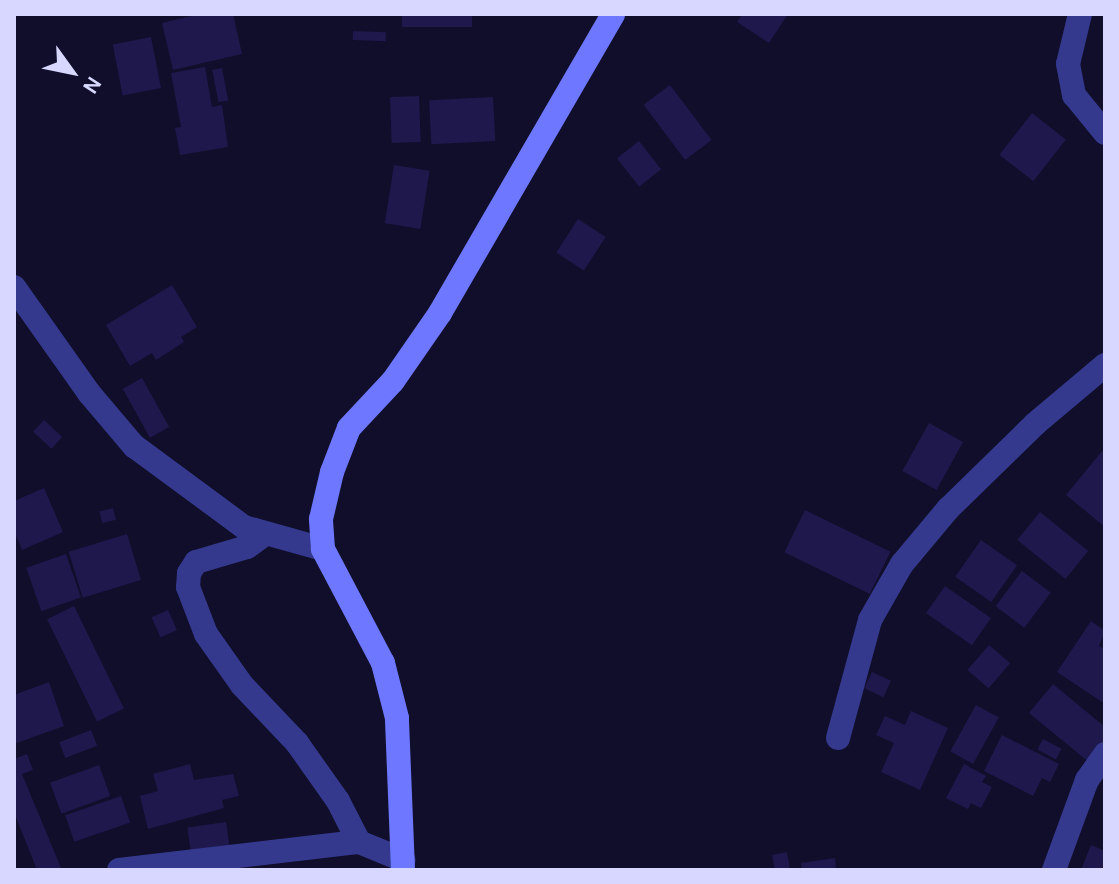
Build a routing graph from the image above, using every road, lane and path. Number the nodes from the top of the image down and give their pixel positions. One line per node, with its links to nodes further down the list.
1 (613, 14): 7 (street)
2 (1080, 14): 3 (street)
3 (1105, 133)
4 (14, 287): 6 (street)
5 (1105, 365): 8 (street)
6 (265, 534): 7 (street); 10 (street)
7 (323, 549): 11 (street)
8 (838, 738)
9 (1105, 754): 13 (street)
10 (359, 842): 11 (street); 12 (street)
11 (403, 865)
12 (119, 870)
13 (1054, 870)

